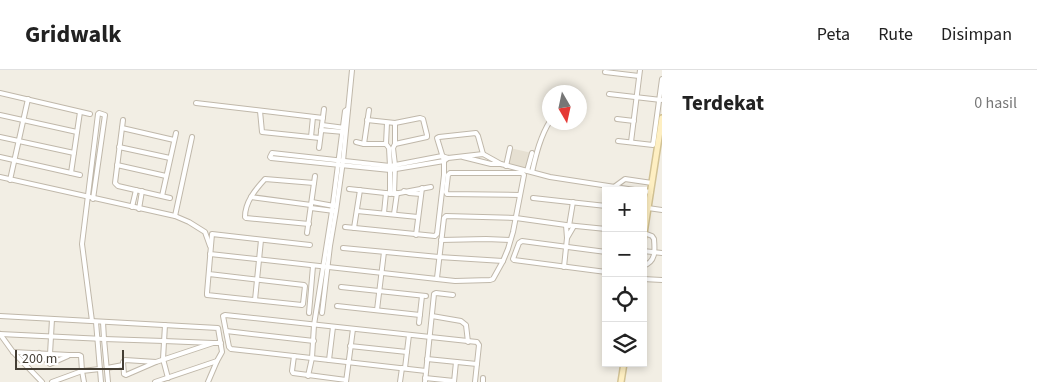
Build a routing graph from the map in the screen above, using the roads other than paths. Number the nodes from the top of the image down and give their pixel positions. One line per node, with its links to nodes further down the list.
1 (352, 70): 31 (street)
2 (640, 70): 4 (street)
3 (605, 72): 4 (street)
4 (639, 76): 8 (street)
5 (662, 79): 10 (street)
6 (0, 93): 9 (street)
7 (609, 94): 8 (street)
8 (636, 97): 10 (street); 25 (street)
9 (28, 99): 15 (street); 22 (street)
10 (661, 100): 46 (street)
11 (196, 104): 14 (street)
12 (324, 109): 19 (street)
13 (369, 110): 24 (street)
14 (260, 111): 18 (street); 37 (street)
15 (80, 112): 16 (street); 33 (street)
16 (90, 114)
17 (0, 115): 22 (street)
18 (313, 117): 19 (street); 37 (street)
19 (323, 118): 28 (street)
20 (662, 118): 46 (street)
21 (617, 119): 25 (street)
22 (23, 120): 33 (street); 40 (street)
23 (123, 120): 29 (street)
24 (368, 120): 26 (street); 44 (street)
25 (634, 121): 43 (street)
26 (387, 123): 27 (street); 45 (street)
27 (395, 123): 48 (street); 48 (street)
28 (322, 125): 30 (street); 31 (street)
29 (122, 128): 39 (street); 47 (street)
30 (322, 130): 31 (street); 38 (street)
31 (344, 130): 63 (street)
32 (545, 130): 69 (street)
33 (77, 132): 51 (street)
34 (176, 133): 39 (street)
35 (0, 136): 40 (street)
36 (192, 137): 110 (street)
37 (311, 137): 38 (street)
38 (320, 138): 49 (street)
39 (174, 140): 59 (street)
40 (18, 141): 51 (street); 61 (street)
41 (618, 141): 43 (street)
42 (356, 142): 44 (street)
43 (631, 142): 46 (street)
44 (364, 144): 45 (street)
45 (386, 144): 48 (street)
46 (655, 145): 77 (street)
47 (119, 147): 59 (street); 65 (street)
48 (392, 147): 67 (street)
49 (320, 148)
50 (510, 148): 66 (street)
51 (74, 153): 70 (street)
52 (532, 153): 68 (street)
53 (483, 154): 55 (street); 58 (street); 64 (street)
54 (93, 156): 57 (street); 57 (street); 92 (street)
55 (442, 156): 60 (street); 62 (street); 67 (street)
56 (0, 157): 61 (street)
57 (98, 157): 96 (street)
58 (461, 157): 60 (street); 64 (street)
59 (170, 158): 72 (street)
60 (448, 158): 62 (street)
61 (14, 160): 70 (street); 75 (street)
62 (444, 161): 67 (street); 120 (street)
63 (341, 163): 63 (street); 67 (street); 99 (street)
64 (501, 164): 66 (street)
65 (117, 165): 72 (street); 82 (street)
66 (506, 166): 68 (street)
67 (393, 168): 88 (street)
68 (527, 171): 69 (street)
69 (532, 172): 79 (street)
70 (71, 173): 71 (street)
71 (80, 175)
72 (166, 176): 91 (street)
73 (315, 176): 76 (street)
74 (0, 177): 75 (street)
75 (10, 180): 92 (street)
76 (314, 183): 93 (street); 98 (street)
77 (652, 183): 79 (street); 87 (street)
78 (432, 187): 80 (street)
79 (614, 187)
80 (422, 188): 85 (street); 89 (street)
81 (349, 189): 83 (street)
82 (136, 190): 84 (street); 101 (street)
83 (360, 190): 88 (street); 106 (street)
84 (142, 191): 91 (street); 102 (street)
85 (404, 191): 88 (street); 89 (street)
86 (647, 192): 87 (street)
87 (651, 192): 103 (street)
88 (392, 193): 107 (street); 109 (street)
89 (421, 194): 111 (street)
90 (520, 195): 90 (street); 112 (street)
91 (162, 196): 94 (street)
92 (87, 197): 96 (street); 161 (street)
93 (250, 197): 98 (street); 113 (street)
94 (170, 198)
95 (533, 198): 97 (street)
96 (92, 199): 101 (street)
97 (573, 202): 100 (street); 114 (street)
98 (311, 205): 99 (street); 105 (street); 113 (street)
99 (335, 206): 105 (street)
100 (602, 206)
101 (132, 207): 102 (street)
102 (138, 208): 110 (street)
103 (648, 208): 104 (street); 108 (street)
104 (662, 210)
105 (334, 211): 140 (street)
106 (357, 211): 107 (street); 116 (street)
107 (384, 213): 109 (street)
108 (647, 213)
109 (394, 214): 111 (street)
110 (175, 216): 127 (street)
111 (418, 217): 120 (street)
112 (519, 218): 114 (street); 123 (street); 124 (street)
113 (309, 224): 119 (street)
114 (570, 225): 117 (street); 121 (street); 121 (street)
115 (345, 227): 116 (street)
116 (354, 228): 120 (street)
117 (602, 229)
118 (647, 232): 132 (street)
119 (307, 233)
120 (416, 235)
121 (567, 238): 126 (street)
122 (262, 240): 125 (street); 127 (street); 136 (street)
123 (441, 240): 124 (street); 135 (street)
124 (510, 240): 137 (street)
125 (310, 245)
126 (566, 247): 130 (street); 141 (street); 141 (street)
127 (211, 248): 134 (street)
128 (343, 248): 129 (street)
129 (384, 252): 135 (street); 143 (street)
130 (602, 252)
131 (647, 252): 132 (street)
132 (654, 253): 133 (street); 138 (street)
133 (662, 253)
134 (210, 254): 136 (street); 144 (street)
135 (439, 258): 137 (street); 145 (street)
136 (259, 260): 139 (street); 147 (street)
137 (503, 261): 145 (street)
138 (647, 265)
139 (313, 266): 140 (street); 155 (street)
140 (326, 267): 143 (street); 156 (street); 164 (street)
141 (564, 267): 142 (street)
142 (602, 272)
143 (382, 273): 145 (street); 150 (street)
144 (209, 274): 147 (street); 152 (street)
145 (437, 278)
146 (647, 279): 148 (street)
147 (258, 280): 152 (street); 152 (street)
148 (662, 280)
149 (341, 287): 150 (street)
150 (380, 291): 154 (street); 157 (street)
151 (453, 295): 159 (street)
152 (255, 300)
153 (337, 306): 154 (street)
154 (377, 310): 157 (street)
155 (309, 312)
156 (322, 313)
157 (420, 315): 163 (street)
158 (0, 316): 160 (street)
159 (432, 316): 171 (street); 177 (street)
160 (52, 319): 161 (street); 170 (street)
161 (94, 322): 162 (street); 172 (street)
162 (103, 322): 165 (street); 173 (street)
163 (419, 323)
164 (314, 325): 166 (street); 168 (street); 176 (street)
165 (165, 326): 174 (street); 175 (street)
166 (333, 327): 167 (street); 189 (street)
167 (353, 329): 169 (street); 179 (street)
168 (226, 331): 174 (street); 176 (street)
169 (409, 335): 171 (street); 181 (street)
170 (51, 336): 172 (street); 180 (street); 183 (street)
171 (430, 338): 177 (street); 188 (street)
172 (96, 339): 173 (street); 199 (street)
173 (104, 339): 175 (street); 197 (street)
174 (224, 340): 178 (street); 185 (street); 190 (street)
175 (164, 341): 178 (street); 187 (street)
176 (314, 341): 186 (street)
177 (468, 342): 194 (street)
178 (213, 343): 187 (street)
179 (350, 346): 181 (street); 192 (street)
180 (13, 352): 182 (street); 208 (street)
181 (407, 352): 198 (street)
182 (39, 353): 183 (street); 184 (street)
183 (50, 354): 184 (street)
184 (69, 355): 200 (street)
185 (294, 356): 186 (street); 202 (street)
186 (312, 358): 189 (street); 202 (street)
187 (163, 359): 191 (street); 203 (street)
188 (427, 359): 193 (street); 201 (street)
189 (329, 360): 192 (street)
190 (217, 361): 203 (street); 214 (street)
191 (156, 362): 195 (street); 195 (street)
192 (348, 362): 198 (street); 206 (street)
193 (456, 362): 194 (street); 216 (street)
194 (477, 364): 217 (street)
195 (123, 365): 197 (street)
196 (623, 367): 218 (street)
197 (107, 368): 212 (street)
198 (404, 368): 201 (street); 215 (street)
199 (100, 369): 200 (street); 211 (street)
200 (82, 371): 209 (street); 210 (street)
201 (426, 371): 205 (street)
202 (308, 376): 204 (street)
203 (168, 378): 213 (street)
204 (331, 380): 206 (street)
205 (425, 380): 207 (street)
206 (346, 381)
207 (444, 381): 216 (street)
208 (42, 382)
209 (52, 382)
210 (84, 382)
211 (102, 382)
212 (108, 382)
213 (155, 382)
214 (207, 382)
215 (400, 382)
216 (454, 382)
217 (475, 382)
218 (621, 382)

